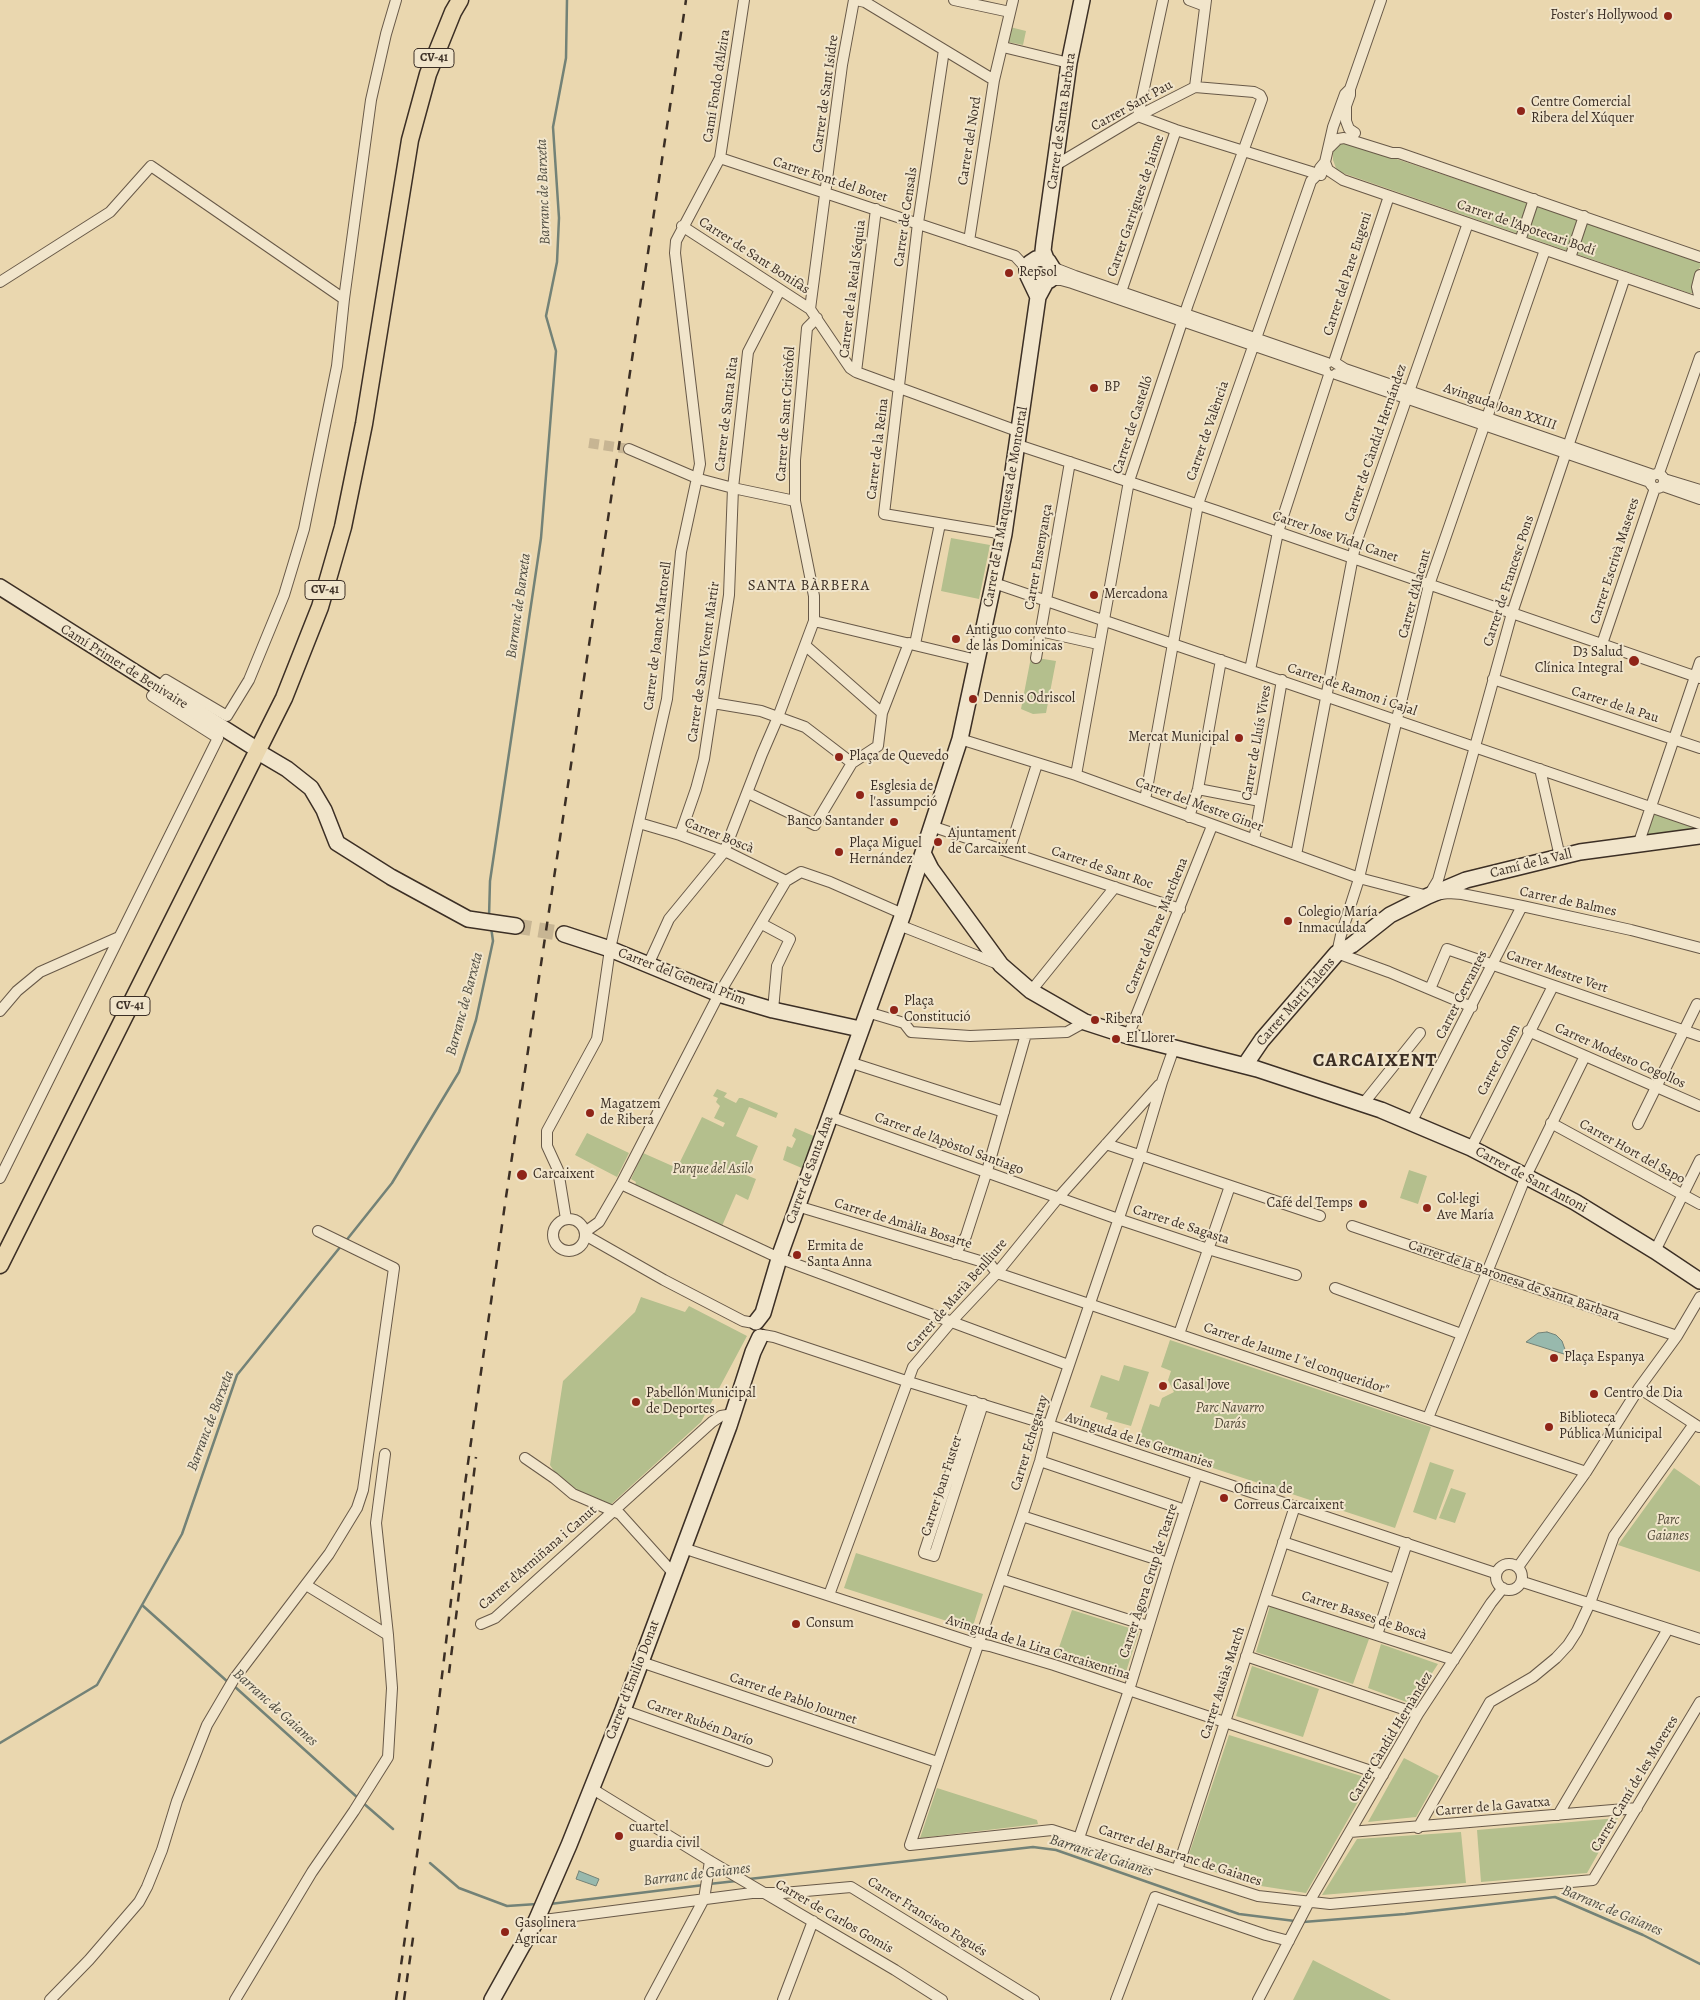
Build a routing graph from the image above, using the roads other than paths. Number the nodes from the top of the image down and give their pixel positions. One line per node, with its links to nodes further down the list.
1 (396, 0): 52 (street)
2 (460, 0): 210 (main road, CV-41)
3 (744, 0): 28 (street, Camí Fondo d'Alzira)
4 (855, 0): 15 (street); 33 (street, Carrer de Sant Isidre)
5 (954, 0): 11 (street)
6 (1013, 0): 13 (street, Carrer del Nord)
7 (1082, 0): 16 (street, Carrer de Santa Barbara)
8 (1163, 0): 21 (street)
9 (1189, 0): 12 (street)
10 (1381, 0): 19 (street)
11 (972, 2): 13 (street)
12 (1206, 3): 18 (street, Carrer Sant Pau)
13 (1010, 12): 14 (street, Carrer del Nord)
14 (1003, 47): 16 (street); 17 (street, Carrer del Nord)
15 (944, 50): 17 (street); 38 (street, Carrer de Censals)
16 (1069, 63): 30 (street, Carrer de Santa Barbara)
17 (994, 80): 42 (street, Carrer del Nord)
18 (1195, 87): 20 (street, Carrer Sant Pau); 21 (street, Carrer Sant Pau)
19 (1350, 89): 23 (street); 24 (street, Carrer de València)
20 (1260, 96): 26 (street, Carrer de Castelló)
21 (1138, 116): 22 (street, Carrer de l'Apotecari Bodí); 30 (street, Carrer Sant Pau)
22 (1176, 130): 26 (street, Carrer de l'Apotecari Bodí); 51 (street, Carrer Garrigues de Jaime)
23 (1352, 131): 24 (street); 27 (street)
24 (1332, 133): 25 (street, Carrer de València)
25 (1330, 147): 27 (street); 29 (street, Carrer de València)
26 (1242, 151): 31 (street, Carrer de l'Apotecari Bodí); 55 (street, Carrer de Castelló)
27 (1399, 153): 35 (street)
28 (720, 158): 33 (street, Carrer Font del Botet); 40 (street, Camí Fondo d'Alzira)
29 (1325, 162): 31 (street, Carrer de València); 32 (street, Carrer de l'Apotecari Bodí)
30 (1056, 165): 46 (street, Carrer de Santa Barbara)
31 (1318, 174): 32 (street, Carrer de l'Apotecari Bodí); 57 (street, Carrer de València)
32 (1343, 180): 34 (street, Carrer de l'Apotecari Bodí)
33 (826, 193): 36 (street, Carrer Font del Botet); 54 (street)
34 (1389, 196): 39 (street, Carrer de l'Apotecari Bodí); 59 (street, Carrer del Pare Eugeni)
35 (1534, 200): 37 (street); 41 (street)
36 (876, 209): 38 (street, Carrer Font del Botet); 60 (street, Carrer de la Reial Séquia)
37 (1584, 216): 44 (street); 45 (street)
38 (918, 223): 42 (street, Carrer Font del Botet); 61 (street, Carrer de Censals)
39 (1468, 223): 41 (street, Carrer de l'Apotecari Bodí); 62 (street, Carrer de Càndid Hernández)
40 (682, 226): 50 (street, Carrer de Sant Bonifàs); 68 (street, Carrer de Joanot Martorell)
41 (1520, 240): 43 (street, Carrer de l'Apotecari Bodí)
42 (968, 241): 46 (street, Carrer Font del Botet)
43 (1545, 250): 45 (street, Carrer de l'Apotecari Bodí); 63 (street, Carrer d'Alacant)
44 (1700, 257)
45 (1570, 258): 48 (street, Carrer de l'Apotecari Bodí)
46 (1038, 270): 51 (street, Avinguda Joan XXIII); 55 (street, Avinguda Joan XXIII); 64 (street, Carrer de la Marquesa de Montortal)
47 (1700, 275): 53 (street)
48 (1625, 277): 53 (street, Carrer de l'Apotecari Bodí); 66 (street, Carrer de Francesc Pons)
49 (0, 282): 52 (street)
50 (780, 290): 54 (street, Carrer de Sant Bonifàs); 71 (street, Carrer de Santa Rita)
51 (1121, 292): 55 (street, Avinguda Joan XXIII)
52 (344, 298): 101 (street)
53 (1700, 301)
54 (810, 309): 56 (street, Carrer de Sant Bonifàs)
55 (1183, 317): 57 (street, Avinguda Joan XXIII); 70 (street, Carrer de Castelló)
56 (817, 318): 60 (street, Carrer de Sant Bonifàs); 74 (street, Carrer de Sant Cristòfol)
57 (1254, 342): 59 (street, Avinguda Joan XXIII); 75 (street, Carrer de València)
58 (1700, 357): 69 (street, Carrer Escrivà Maseres)
59 (1332, 368): 62 (street, Avinguda Joan XXIII); 77 (street, Carrer del Pare Eugeni)
60 (856, 372): 61 (street, Carrer Jose Vidal Canet)
61 (899, 388): 64 (street, Carrer Jose Vidal Canet); 76 (street, Carrer de la Reina)
62 (1408, 395): 63 (street, Avinguda Joan XXIII); 79 (street, Carrer de Càndid Hernández)
63 (1485, 421): 66 (street, Avinguda Joan XXIII); 81 (street, Carrer d'Alacant)
64 (1019, 438): 67 (street, Carrer Jose Vidal Canet); 78 (street, Carrer de la Marquesa de Montortal)
65 (629, 449): 68 (street)
66 (1566, 449): 69 (street, Avinguda Joan XXIII); 84 (street, Carrer de Francesc Pons)
67 (1070, 462): 70 (street, Carrer Jose Vidal Canet); 83 (street, Carrer Ensenyança)
68 (698, 479): 71 (street); 123 (street, Carrer de Joanot Martorell)
69 (1657, 480): 72 (street, Avinguda Joan XXIII); 73 (street, Avinguda Joan XXIII); 91 (street, Carrer Escrivà Maseres)
70 (1128, 481): 75 (street, Carrer Jose Vidal Canet); 86 (street, Carrer de Castelló)
71 (733, 488): 74 (street); 103 (street, Carrer de Sant Vicent Màrtir)
72 (1700, 490)
73 (1700, 499)
74 (795, 501): 85 (street, Carrer de Sant Cristòfol)
75 (1198, 504): 77 (street, Carrer Jose Vidal Canet); 90 (street, Carrer de València)
76 (940, 524): 78 (street); 88 (street)
77 (1278, 532): 79 (street, Carrer Jose Vidal Canet); 97 (street, Carrer del Pare Eugeni)
78 (1004, 534): 80 (street, Carrer de la Marquesa de Montortal)
79 (1352, 557): 81 (street, Carrer Jose Vidal Canet); 102 (street, Carrer de Càndid Hernández)
80 (994, 583): 83 (street, Carrer de Ramon i Cajal); 94 (street, Carrer de la Marquesa de Montortal)
81 (1430, 585): 84 (street, Carrer Jose Vidal Canet); 106 (street, Carrer d'Alacant)
82 (0, 587): 101 (street, Camí Primer de Benivaire)
83 (1046, 601): 86 (street, Carrer de Ramon i Cajal); 87 (street, Carrer Ensenyança)
84 (1512, 613): 91 (street, Carrer Jose Vidal Canet); 99 (street, Carrer de Francesc Pons)
85 (814, 621): 88 (street); 92 (street, Carrer de Sant Cristòfol)
86 (1103, 621): 89 (street, Carrer de Castelló); 90 (street, Carrer de Ramon i Cajal)
87 (1040, 631): 89 (street); 93 (street, Carrer Ensenyança)
88 (912, 643): 94 (street); 104 (street)
89 (1098, 644): 116 (street, Carrer de Castelló)
90 (1172, 644): 95 (street, Carrer de Ramon i Cajal); 119 (street, Carrer de València)
91 (1602, 644): 98 (street, Carrer Jose Vidal Canet)
92 (806, 646): 104 (street); 105 (street, Carrer de Sant Cristòfol)
93 (1036, 658)
94 (977, 660): 107 (street, Carrer de la Marquesa de Montortal)
95 (1221, 660): 97 (street, Carrer de Ramon i Cajal); 117 (street)
96 (1700, 662): 98 (street)
97 (1250, 670): 100 (street, Carrer de Ramon i Cajal)
98 (1698, 678): 108 (street)
99 (1493, 679): 108 (street, Carrer de la Pau); 110 (street, Carrer de Francesc Pons)
100 (1282, 680): 102 (street, Carrer de Ramon i Cajal); 120 (street, Carrer de Lluís Vives)
101 (158, 688): 109 (street, Camí Primer de Benivaire); 148 (street)
102 (1327, 696): 106 (street, Carrer de Ramon i Cajal); 134 (street, Carrer de Càndid Hernández)
103 (713, 704): 105 (street); 127 (street, Carrer de Sant Vicent Màrtir)
104 (882, 713): 113 (street)
105 (778, 717): 113 (street); 118 (street, Carrer de Sant Cristòfol)
106 (1397, 720): 110 (street, Carrer de Ramon i Cajal); 138 (street, Carrer d'Alacant)
107 (960, 739): 114 (street, Carrer del Mestre Giner); 125 (street, Carrer de la Marquesa de Montortal)
108 (1675, 739): 111 (street, Carrer de la Pau); 121 (street)
109 (250, 745)
110 (1475, 746): 115 (street, Carrer de Ramon i Cajal); 141 (street, Carrer de Francesc Pons)
111 (1700, 748)
112 (265, 756): 146 (street)
113 (852, 763): 118 (street)
114 (1037, 764): 116 (street, Carrer del Mestre Giner); 133 (street)
115 (1540, 769): 121 (street, Carrer de Ramon i Cajal); 135 (street)
116 (1076, 775): 119 (street, Carrer del Mestre Giner)
117 (1198, 789): 120 (street, Carrer del Mestre Giner); 122 (street)
118 (748, 793): 132 (street, Carrer de Sant Cristòfol)
119 (1145, 800): 122 (street, Carrer del Mestre Giner)
120 (1260, 801): 129 (street, Carrer de Lluís Vives)
121 (1652, 807): 124 (street, Carrer de Ramon i Cajal); 130 (street)
122 (1189, 817): 126 (street, Carrer del Mestre Giner)
123 (639, 822): 127 (street, Carrer Boscà); 150 (street, Carrer de Joanot Martorell)
124 (1700, 824)
125 (931, 826): 131 (street, Carrer de la Marquesa de Montortal); 133 (street, Carrer de Sant Roc)
126 (1212, 826): 129 (street, Carrer del Mestre Giner); 143 (street, Carrer del Pare Marchena)
127 (680, 835): 132 (street, Carrer Boscà)
128 (1700, 836): 130 (street, Camí de la Vall)
129 (1254, 840): 134 (street, Carrer del Mestre Giner)
130 (1638, 844): 135 (street, Camí de la Vall)
131 (924, 850): 136 (street, Carrer de Sant Antoni); 137 (street, Carrer de la Marquesa de Montortal)
132 (724, 852): 139 (street, Carrer Boscà); 153 (street, Carrer de Sant Cristòfol)
133 (1009, 852): 140 (street, Carrer de Sant Roc)
134 (1296, 855): 138 (street, Carrer del Mestre Giner)
135 (1560, 857): 141 (street, Camí de la Vall)
136 (932, 869): 137 (street); 154 (street, Carrer de Sant Antoni)
137 (915, 878): 144 (street, Carrer de la Marquesa de Montortal)
138 (1359, 878): 141 (street, Carrer del Mestre Giner); 151 (street, Carrer d'Alacant)
139 (786, 881): 144 (street); 145 (street)
140 (1115, 887): 143 (street, Carrer de Sant Roc); 157 (street)
141 (1428, 896): 142 (street, Carrer de Balmes); 151 (street, Carrer Martí Talens)
142 (1522, 906): 149 (street, Carrer de Balmes); 152 (street, Carrer Cervantes)
143 (1180, 909): 170 (street, Carrer del Pare Marchena)
144 (901, 920): 154 (street); 163 (street, Carrer de Santa Ana)
145 (762, 924): 158 (street); 161 (street)
146 (516, 926)
147 (564, 934): 150 (street, Carrer del General Prim)
148 (120, 937): 162 (street); 191 (street)
149 (1700, 948)
150 (610, 949): 153 (street, Carrer del General Prim); 199 (street, Carrer de Joanot Martorell)
151 (1337, 954): 156 (street); 175 (street, Carrer Martí Talens)
152 (1493, 964): 155 (street, Carrer Mestre Vert); 156 (street, Carrer Mestre Vert); 160 (street, Carrer Cervantes)
153 (648, 965): 158 (street, Carrer del General Prim)
154 (1001, 965): 157 (street, Carrer de Sant Antoni)
155 (1553, 986): 166 (street, Carrer Colom); 167 (street, Carrer Mestre Vert)
156 (1430, 989): 160 (street)
157 (1031, 991): 164 (street, Carrer de Sant Antoni)
158 (719, 994): 161 (street, Carrer del General Prim); 192 (street)
159 (1697, 1004): 167 (street)
160 (1472, 1007): 182 (street, Carrer Cervantes)
161 (773, 1010): 165 (street, Carrer del General Prim)
162 (0, 1011)
163 (866, 1012): 165 (street, Carrer de Santa Ana); 169 (street)
164 (1085, 1022): 169 (street); 170 (street, Carrer de Sant Antoni)
165 (860, 1029): 174 (street, Carrer de Santa Ana)
166 (1528, 1031): 173 (street, Carrer Modesto Cogollos); 186 (street, Carrer Colom)
167 (1684, 1031): 171 (street, Carrer Mestre Vert); 177 (street)
168 (1420, 1033): 178 (street)
169 (1026, 1034): 180 (street)
170 (1128, 1036): 172 (street, Carrer de Sant Antoni)
171 (1700, 1036)
172 (1174, 1048): 175 (street, Carrer de Sant Antoni); 176 (street, Carrer Echegaray)
173 (1585, 1056): 177 (street, Carrer Modesto Cogollos); 183 (street)
174 (849, 1062): 180 (street); 181 (street, Carrer de Santa Ana)
175 (1244, 1065): 178 (street, Carrer de Sant Antoni)
176 (1162, 1082): 185 (street, Carrer de Marià Benlliure); 187 (street, Carrer Echegaray)
177 (1657, 1087): 179 (street, Carrer Modesto Cogollos); 184 (street)
178 (1357, 1102): 182 (street, Carrer de Sant Antoni)
179 (1700, 1106)
180 (1004, 1112): 189 (street)
181 (830, 1116): 189 (street, Carrer de l'Apòstol Santiago); 197 (street, Carrer de Santa Ana)
182 (1411, 1123): 186 (street, Carrer de Sant Antoni)
183 (1551, 1123): 190 (street); 194 (street, Carrer Hort del Sapo)
184 (1638, 1124)
185 (1106, 1144): 187 (street); 195 (street, Carrer de Marià Benlliure)
186 (1471, 1148): 190 (street, Carrer de Sant Antoni)
187 (1140, 1156): 193 (street); 200 (street, Carrer Echegaray)
188 (1700, 1160): 194 (street)
189 (987, 1171): 195 (street, Carrer de l'Apòstol Santiago); 207 (street)
190 (1526, 1176): 206 (street, Carrer de Sant Antoni); 212 (street)
191 (0, 1178)
192 (621, 1184): 203 (street); 209 (street)
193 (1230, 1186): 198 (street); 205 (street)
194 (1683, 1195): 196 (street, Carrer Hort del Sapo); 206 (street)
195 (1058, 1198): 200 (street, Carrer de Sagasta); 211 (street, Carrer de Marià Benlliure)
196 (1700, 1204)
197 (797, 1206): 207 (street, Carrer de Amàlia Bosarte); 209 (street, Carrer de Santa Ana)
198 (1320, 1216)
199 (566, 1219): 203 (street); 204 (street)
200 (1118, 1219): 205 (street, Carrer de Sagasta); 217 (street, Carrer Echegaray)
201 (1352, 1226): 212 (street, Carrer de la Baronesa de Santa Barbara)
202 (318, 1232): 250 (street)
203 (585, 1234): 204 (street); 208 (street)
204 (579, 1247): 208 (street)
205 (1208, 1249): 213 (street, Carrer de Sagasta); 220 (street)
206 (1655, 1251): 214 (street, Carrer de Sant Antoni)
207 (955, 1254): 211 (street, Carrer de Amàlia Bosarte)
208 (622, 1257): 219 (street, Avinguda de les Germanies)
209 (779, 1258): 218 (street); 219 (street, Carrer de Santa Ana)
210 (0, 1265)
211 (997, 1273): 217 (street, Carrer de Jaume I "el conqueridor"); 218 (street, Carrer de Marià Benlliure)
212 (1488, 1273): 221 (street); 222 (street, Carrer de la Baronesa de Santa Barbara)
213 (1296, 1275)
214 (1700, 1281)
215 (1335, 1288): 221 (street)
216 (1700, 1297): 222 (street)
217 (1089, 1304): 220 (street, Carrer de Jaume I "el conqueridor"); 223 (street, Carrer Echegaray)
218 (951, 1322): 223 (street); 224 (street, Carrer de Marià Benlliure)
219 (759, 1328): 224 (street, Avinguda de les Germanies); 227 (street, Carrer d'Emilio Donat)
220 (1179, 1334): 228 (street, Carrer de Jaume I "el conqueridor")
221 (1461, 1334): 228 (street)
222 (1677, 1336): 225 (street)
223 (1068, 1365): 229 (street, Carrer Echegaray)
224 (909, 1382): 226 (street, Avinguda de les Germanies); 252 (street, Carrer de Marià Benlliure)
225 (1639, 1388): 230 (street); 234 (street)
226 (979, 1403): 226 (street, Carrer Joan Fuster); 229 (street, Avinguda de les Germanies)
227 (733, 1414): 238 (street, Carrer d'Armiñana i Canut); 242 (street, Carrer d'Emilio Donat)
228 (1428, 1418): 234 (street, Carrer de Jaume I "el conqueridor")
229 (1049, 1425): 233 (street, Carrer Echegaray); 235 (street, Avinguda de les Germanies)
230 (1697, 1426): 254 (street)
231 (385, 1454): 258 (street)
232 (524, 1458): 238 (street, Carrer d'Armiñana i Canut)
233 (1040, 1462): 237 (street); 239 (street, Carrer Echegaray)
234 (1586, 1472): 244 (street)
235 (1198, 1474): 236 (street, Avinguda de les Germanies); 237 (street, Carrer Àgora Grup de Teatre)
236 (1295, 1506): 240 (street, Carrer Ausiàs March); 241 (street, Avinguda de les Germanies)
237 (1186, 1510): 243 (street, Carrer Àgora Grup de Teatre)
238 (613, 1512): 246 (street, Carrer d'Armiñana i Canut); 255 (street, Carrer d'Armiñana i Canut)
239 (1022, 1516): 243 (street); 247 (street, Carrer Echegaray)
240 (1283, 1542): 248 (street); 253 (street, Carrer Ausiàs March)
241 (1407, 1543): 245 (street, Avinguda de les Germanies); 248 (street)
242 (683, 1548): 246 (street, Carrer d'Emilio Donat); 252 (street, Avinguda de la Lira Carcaixentina)
243 (1168, 1563): 256 (street, Carrer Àgora Grup de Teatre)
244 (1518, 1567): 245 (street); 249 (street)
245 (1496, 1573): 251 (street)
246 (674, 1574): 264 (street, Carrer d'Emilio Donat)
247 (1001, 1579): 256 (street); 261 (street, Carrer Echegaray)
248 (1395, 1579): 259 (street)
249 (1522, 1582): 251 (street); 254 (street)
250 (306, 1585): 258 (street); 289 (street)
251 (1503, 1588): 263 (street, Carrer Càndid Hernàndez)
252 (829, 1595): 261 (street, Avinguda de la Lira Carcaixentina)
253 (1265, 1598): 259 (street, Carrer Basses de Boscà); 262 (street, Carrer Ausiàs March)
254 (1590, 1604): 257 (street); 276 (street)
255 (481, 1624)
256 (1148, 1626): 265 (street, Carrer Àgora Grup de Teatre)
257 (1668, 1629): 260 (street); 275 (street)
258 (388, 1635): 290 (street)
259 (1377, 1636): 263 (street, Carrer Basses de Boscà)
260 (1700, 1640)
261 (978, 1643): 265 (street, Avinguda de la Lira Carcaixentina); 271 (street, Carrer Echegaray)
262 (1246, 1656): 268 (street); 269 (street, Carrer Ausiàs March)
263 (1454, 1660): 268 (street, Carrer Càndid Hernàndez)
264 (641, 1662): 267 (street, Carrer d'Emilio Donat); 271 (street, Carrer de Pablo Journet)
265 (1129, 1690): 269 (street, Avinguda de la Lira Carcaixentina); 278 (street, Carrer Àgora Grup de Teatre)
266 (1700, 1702): 274 (street, Carrer Camí de les Moreres)
267 (623, 1710): 270 (street, Carrer Rubén Darío); 273 (street, Carrer d'Emilio Donat)
268 (1418, 1714): 272 (street, Carrer Càndid Hernàndez)
269 (1224, 1722): 272 (street, Avinguda de la Lira Carcaixentina); 281 (street, Carrer Ausiàs March)
270 (767, 1761)
271 (937, 1762): 279 (street, Carrer Echegaray)
272 (1384, 1774): 277 (street, Carrer Càndid Hernàndez)
273 (591, 1788): 280 (street, Carrer de Carlos Gomis); 286 (street, Carrer d'Emilio Donat)
274 (1637, 1808): 275 (street, Carrer de la Gavatxa); 282 (street, Carrer Camí de les Moreres)
275 (1558, 1814): 276 (street, Carrer de la Gavatxa)
276 (1418, 1828): 277 (street, Carrer de la Gavatxa)
277 (1350, 1832): 285 (street, Carrer Càndid Hernàndez)
278 (1079, 1838): 279 (street, Carrer del Barranc de Gaianes); 281 (street, Carrer del Barranc de Gaianes)
279 (910, 1845)
280 (710, 1861): 283 (street, Carrer de Carlos Gomis); 284 (street)
281 (1177, 1870): 285 (street, Carrer del Barranc de Gaianes)
282 (1593, 1880): 285 (street, Carrer del Barranc de Gaianes)
283 (766, 1894): 284 (street, Carrer Francisco Fogués); 287 (street, Carrer de Carlos Gomis); 295 (street, Carrer Francisco Fogués)
284 (704, 1896): 286 (street, Carrer Francisco Fogués); 292 (street)
285 (1309, 1902): 288 (street, Carrer Càndid Hernàndez)
286 (538, 1915): 291 (street, Carrer d'Emilio Donat)
287 (813, 1920): 293 (street); 294 (street, Carrer de Carlos Gomis)
288 (1289, 1941): 296 (street); 297 (street, Carrer Càndid Hernàndez)
289 (50, 2000)
290 (235, 2000)
291 (492, 2000)
292 (650, 2000)
293 (783, 2000)
294 (942, 2000)
295 (1034, 2000)
296 (1116, 2000)
297 (1258, 2000)

